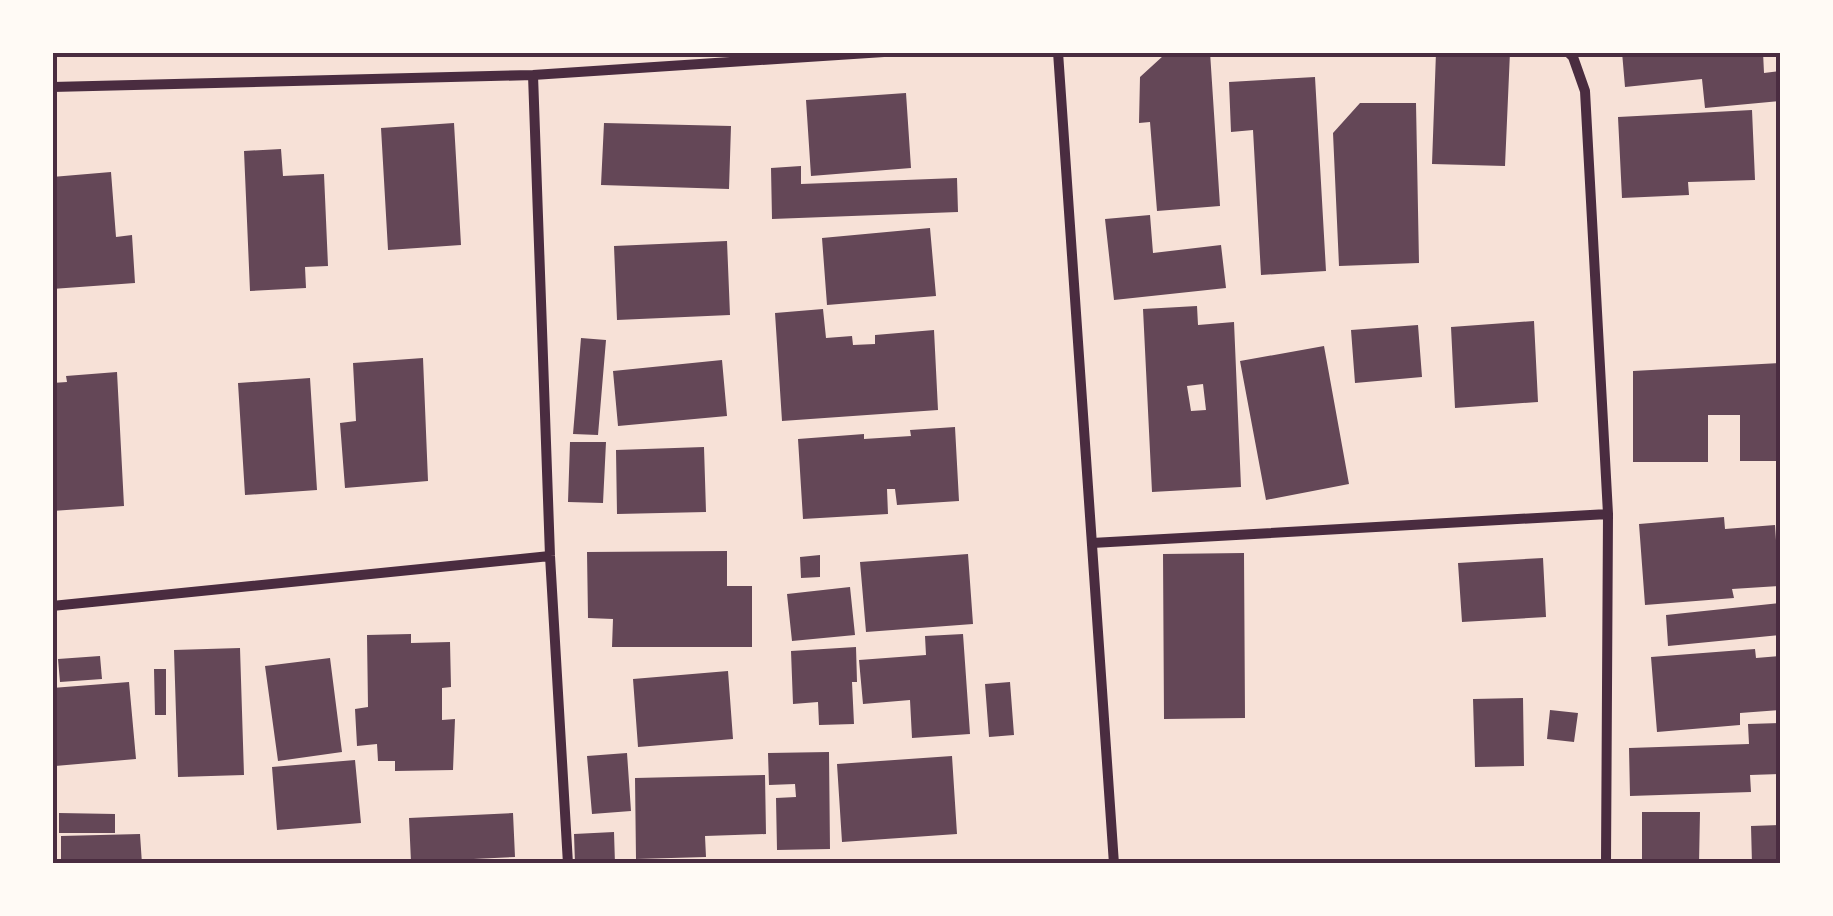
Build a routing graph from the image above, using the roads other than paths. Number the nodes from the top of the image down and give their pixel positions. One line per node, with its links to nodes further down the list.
1 (884, 52): 4 (street)
2 (1058, 52): 7 (street)
3 (1568, 52): 6 (street)
4 (533, 75): 5 (street); 8 (street)
5 (52, 87)
6 (1608, 514): 7 (street); 12 (street)
7 (1092, 543): 11 (street)
8 (550, 556): 9 (street); 10 (street)
9 (52, 606)
10 (568, 864)
11 (1114, 864)
12 (1606, 864)

